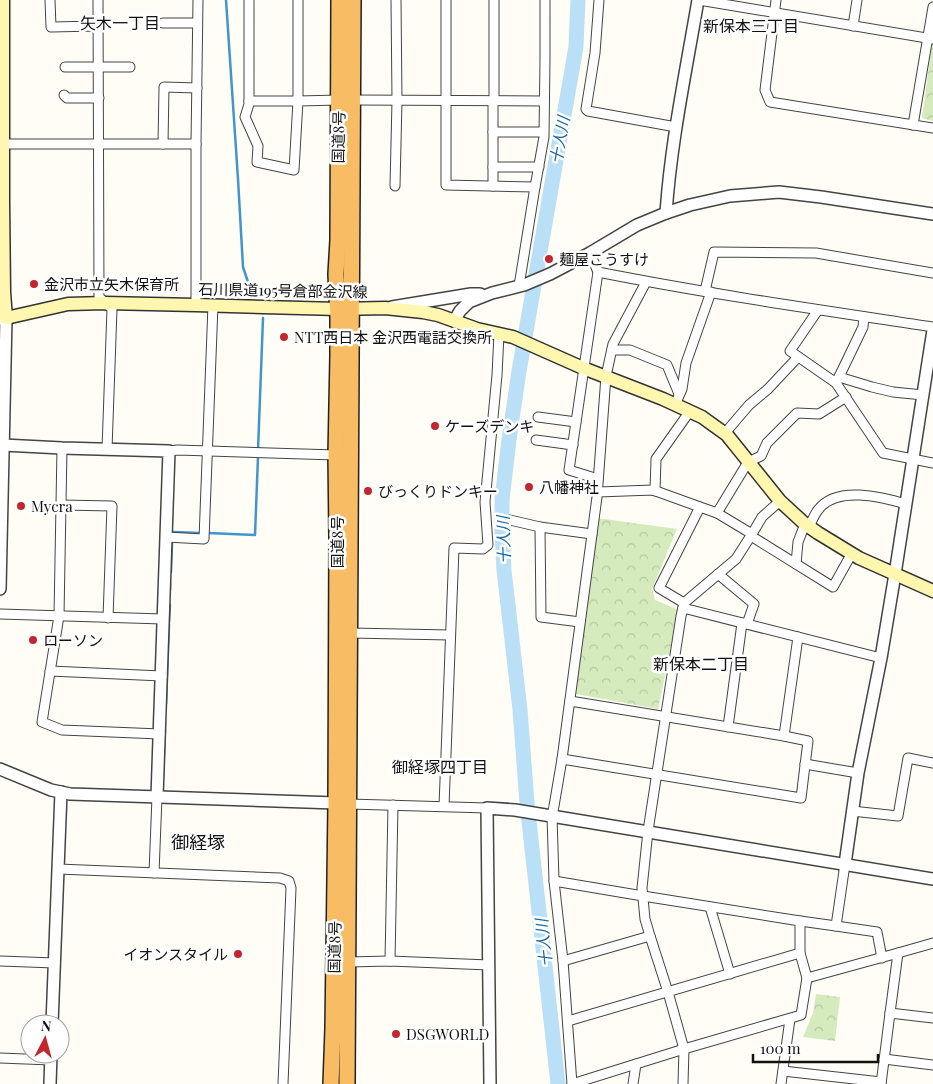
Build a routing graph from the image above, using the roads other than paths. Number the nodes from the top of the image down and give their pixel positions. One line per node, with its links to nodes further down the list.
1 (4, 0): 21 (main road)
2 (50, 0): 22 (street)
3 (98, 0): 22 (street)
4 (198, 0): 20 (street)
5 (249, 0): 34 (street)
6 (298, 0): 35 (street)
7 (340, 0): 32 (highway, 国道8号)
8 (353, 0): 32 (highway, 国道8号)
9 (396, 0): 36 (street)
10 (446, 0): 33 (street)
11 (494, 0): 37 (street)
12 (545, 0): 38 (street)
13 (599, 0): 40 (street)
14 (698, 0): 18 (street); 40 (street)
15 (776, 0): 18 (street)
16 (857, 0): 23 (street)
17 (933, 7): 24 (street)
18 (774, 13): 23 (street); 39 (street)
19 (163, 23): 20 (street)
20 (197, 23): 28 (street)
21 (2, 26): 30 (main road)
22 (98, 26): 26 (street)
23 (853, 26): 24 (street)
24 (930, 38): 39 (street)
25 (65, 67): 26 (street)
26 (99, 67): 27 (street); 31 (street)
27 (130, 67)
28 (197, 88): 46 (street); 47 (street)
29 (64, 95): 31 (street)
30 (2, 96): 45 (main road)
31 (99, 98): 44 (street)
32 (346, 100): 35 (street); 36 (street); 67 (highway, 国道8号)
33 (447, 100): 36 (street); 37 (street); 51 (street)
34 (249, 101): 35 (street); 35 (street)
35 (298, 101)
36 (397, 101): 50 (street)
37 (494, 101): 38 (street); 42 (street)
38 (544, 101): 43 (street)
39 (914, 125): 41 (street)
40 (676, 127): 53 (street)
41 (933, 128)
42 (493, 132): 43 (street); 48 (street)
43 (544, 132): 49 (street)
44 (99, 143): 45 (street); 46 (street); 63 (street)
45 (4, 144): 55 (main road)
46 (163, 144): 47 (street)
47 (196, 144): 64 (street)
48 (493, 167): 49 (street); 51 (street)
49 (539, 167): 52 (street)
50 (395, 186)
51 (493, 186): 52 (street)
52 (535, 187): 60 (street)
53 (666, 213): 54 (street); 56 (street)
54 (933, 214)
55 (2, 216): 70 (main road)
56 (590, 253): 57 (street); 60 (street)
57 (598, 272): 59 (street); 76 (street)
58 (933, 273): 61 (street)
59 (646, 282): 61 (street); 74 (street)
60 (522, 285): 62 (street)
61 (708, 292): 68 (street); 81 (street)
62 (492, 294): 66 (street); 71 (street)
63 (106, 303): 64 (main road, 石川県道195号倉部金沢線); 70 (main road, 石川県道195号倉部金沢線); 90 (street)
64 (196, 304): 65 (main road, 石川県道195号倉部金沢線)
65 (213, 305): 67 (main road, 石川県道195号倉部金沢線); 92 (street)
66 (384, 308): 67 (main road, 石川県道195号倉部金沢線); 71 (main road, 石川県道195号倉部金沢線)
67 (344, 309): 93 (highway, 国道8号); 124 (highway, 国道8号)
68 (818, 310): 69 (street); 75 (street)
69 (864, 317): 72 (street); 78 (street)
70 (3, 318): 87 (street)
71 (454, 321): 73 (main road, 石川県道195号倉部金沢線)
72 (933, 328): 79 (street)
73 (500, 334): 76 (main road, 石川県道195号倉部金沢線); 125 (street)
74 (612, 350): 77 (street); 81 (street)
75 (798, 357): 78 (street); 85 (street)
76 (583, 368): 77 (main road); 84 (street)
77 (606, 376): 81 (main road); 97 (street)
78 (838, 380): 79 (street); 80 (street)
79 (923, 395): 94 (street)
80 (846, 397): 94 (street); 95 (street)
81 (677, 399): 82 (main road)
82 (690, 411): 85 (main road); 98 (street)
83 (538, 418): 84 (street)
84 (576, 422): 88 (street)
85 (725, 433): 95 (main road)
86 (536, 440): 88 (street)
87 (2, 445): 89 (street); 115 (street)
88 (573, 446): 97 (street)
89 (62, 448): 90 (street); 102 (street)
90 (107, 449): 91 (street)
91 (169, 451): 92 (street); 110 (street)
92 (208, 452): 93 (street); 110 (street)
93 (336, 455): 143 (highway, 国道8号)
94 (913, 459): 96 (street); 101 (street)
95 (748, 462): 100 (main road); 104 (street)
96 (933, 463)
97 (598, 479): 99 (street)
98 (655, 491): 99 (street); 103 (street)
99 (598, 492): 108 (street)
100 (780, 501): 106 (main road); 109 (street)
101 (906, 504): 106 (street); 114 (street)
102 (61, 505): 119 (street); 120 (street)
103 (700, 507): 104 (street); 117 (street)
104 (717, 513): 109 (street)
105 (510, 520): 107 (street)
106 (807, 525): 111 (main road); 112 (street)
107 (540, 527): 108 (street); 122 (street)
108 (592, 534): 122 (street)
109 (751, 535): 112 (street); 113 (street)
110 (166, 537): 121 (street)
111 (852, 553): 112 (street); 114 (main road)
112 (796, 564)
113 (718, 574): 117 (street); 123 (street)
114 (895, 574): 116 (main road); 127 (street)
115 (0, 589)
116 (933, 591)
117 (683, 606): 123 (street); 131 (street)
118 (0, 614): 119 (street)
119 (59, 616): 120 (street); 128 (street)
120 (108, 618): 121 (street)
121 (163, 619): 129 (street)
122 (580, 622): 130 (street)
123 (745, 624): 126 (street); 132 (street)
124 (350, 633): 125 (street); 143 (highway, 国道8号)
125 (450, 635): 145 (street)
126 (798, 637): 127 (street); 134 (street)
127 (881, 658): 139 (street)
128 (50, 671): 129 (street); 133 (street)
129 (162, 676): 133 (street)
130 (570, 701): 131 (street); 135 (street)
131 (665, 717): 132 (street); 140 (street)
132 (728, 727): 134 (street)
133 (160, 734): 142 (street)
134 (784, 736): 137 (street)
135 (562, 759): 140 (street); 148 (street)
136 (933, 763): 147 (street)
137 (805, 764): 139 (street); 140 (street)
138 (0, 769): 141 (street)
139 (858, 773): 147 (street)
140 (657, 774): 149 (street)
141 (61, 792): 142 (street); 151 (street)
142 (157, 797): 143 (street); 152 (street)
143 (343, 804): 144 (street); 167 (highway, 国道8号); 189 (highway, 国道8号)
144 (393, 805): 145 (street); 165 (street)
145 (444, 806): 146 (street)
146 (488, 808): 148 (street); 169 (street)
147 (852, 810): 150 (street)
148 (546, 815): 149 (street); 154 (street)
149 (648, 831): 150 (street); 155 (street)
150 (845, 864): 153 (street); 158 (street)
151 (58, 869): 152 (street); 168 (street)
152 (154, 873): 188 (street)
153 (933, 879)
154 (554, 881): 155 (street); 166 (street)
155 (643, 896): 156 (street); 159 (street)
156 (710, 907): 157 (street); 170 (street)
157 (800, 920): 158 (street); 161 (street)
158 (836, 926): 163 (street)
159 (650, 936): 166 (street); 172 (street)
160 (933, 942): 162 (street)
161 (800, 953): 170 (street); 171 (street)
162 (898, 953): 163 (street); 173 (street)
163 (882, 958): 171 (street)
164 (0, 961): 168 (street)
165 (390, 961): 167 (street); 169 (street)
166 (563, 961): 177 (street)
167 (348, 962): 190 (highway, 国道8号)
168 (55, 963): 174 (street)
169 (489, 965): 191 (street)
170 (730, 974): 172 (street)
171 (807, 978): 176 (street)
172 (668, 992): 177 (street); 178 (street)
173 (890, 1013): 175 (street); 181 (street)
174 (52, 1014)
175 (933, 1018)
176 (790, 1019): 178 (street); 185 (street)
177 (568, 1021): 192 (street)
178 (684, 1049): 183 (street); 194 (street)
179 (0, 1058): 180 (street)
180 (20, 1058)
181 (884, 1059): 184 (street); 186 (street)
182 (51, 1064): 187 (street)
183 (636, 1064): 192 (street); 193 (street)
184 (933, 1065)
185 (783, 1070): 186 (street); 196 (street)
186 (881, 1083)
187 (50, 1084)
188 (283, 1084)
189 (331, 1084)
190 (348, 1084)
191 (490, 1084)
192 (572, 1084)
193 (633, 1084)
194 (683, 1084): 195 (street)
195 (688, 1084)
196 (781, 1084)

